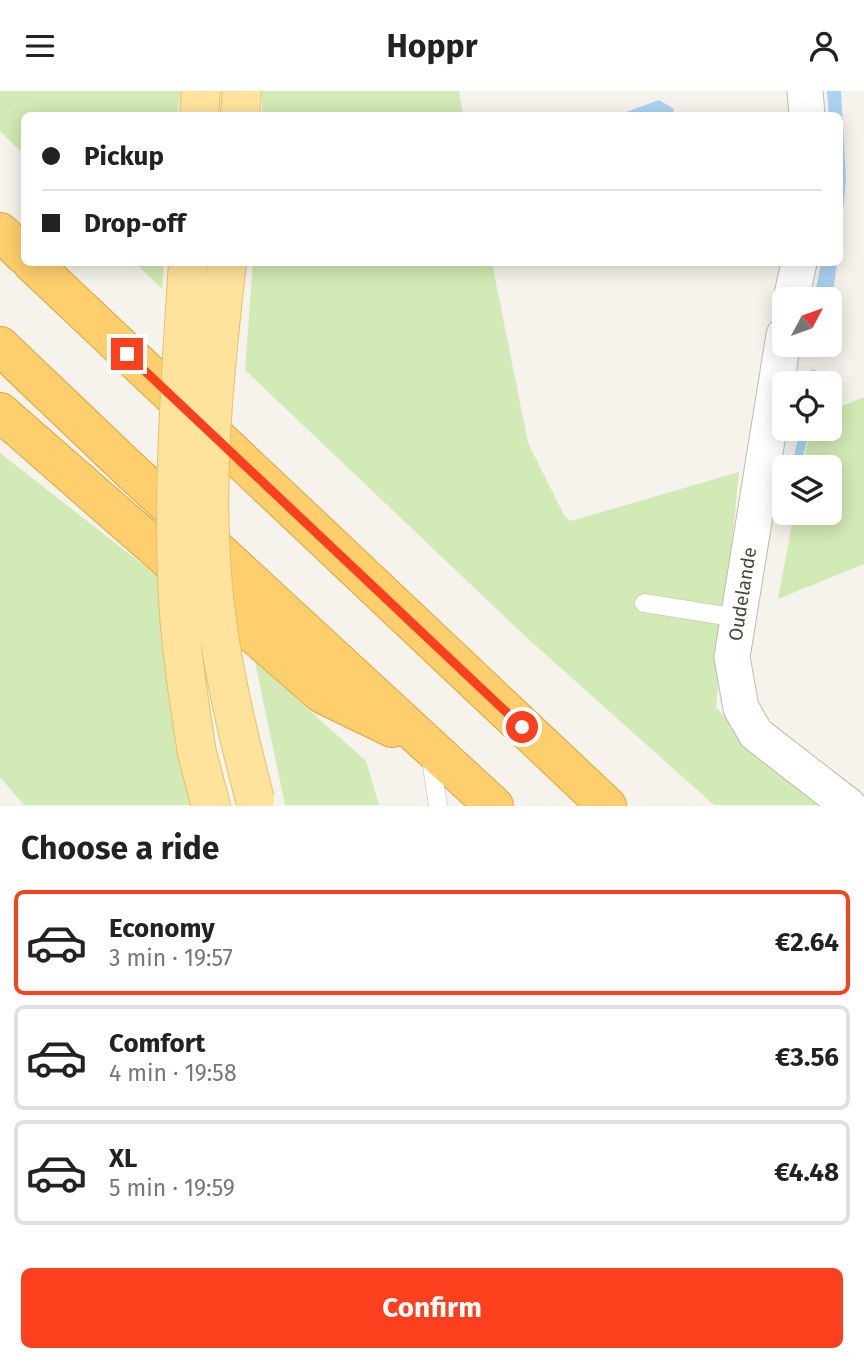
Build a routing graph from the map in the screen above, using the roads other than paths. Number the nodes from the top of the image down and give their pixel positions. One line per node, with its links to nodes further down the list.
1 (201, 91): 4 (main road)
2 (242, 91): 5 (main road)
3 (805, 91): 6 (street)
4 (199, 112)
5 (240, 112)
6 (807, 112)
7 (0, 232): 8 (highway)
8 (21, 252)
9 (35, 266): 24 (highway)
10 (188, 266): 21 (main road, bridge)
11 (227, 266): 20 (main road, bridge)
12 (798, 266): 13 (street)
13 (794, 287)
14 (0, 346): 19 (highway)
15 (780, 357): 18 (street, Oudelande)
16 (0, 412): 19 (highway)
17 (644, 603): 18 (lane)
18 (738, 618): 25 (street, Oudelande)
19 (429, 746): 22 (lane); 23 (highway)
20 (256, 803)
21 (211, 806)
22 (438, 806)
23 (494, 806)
24 (607, 806)
25 (849, 806)

